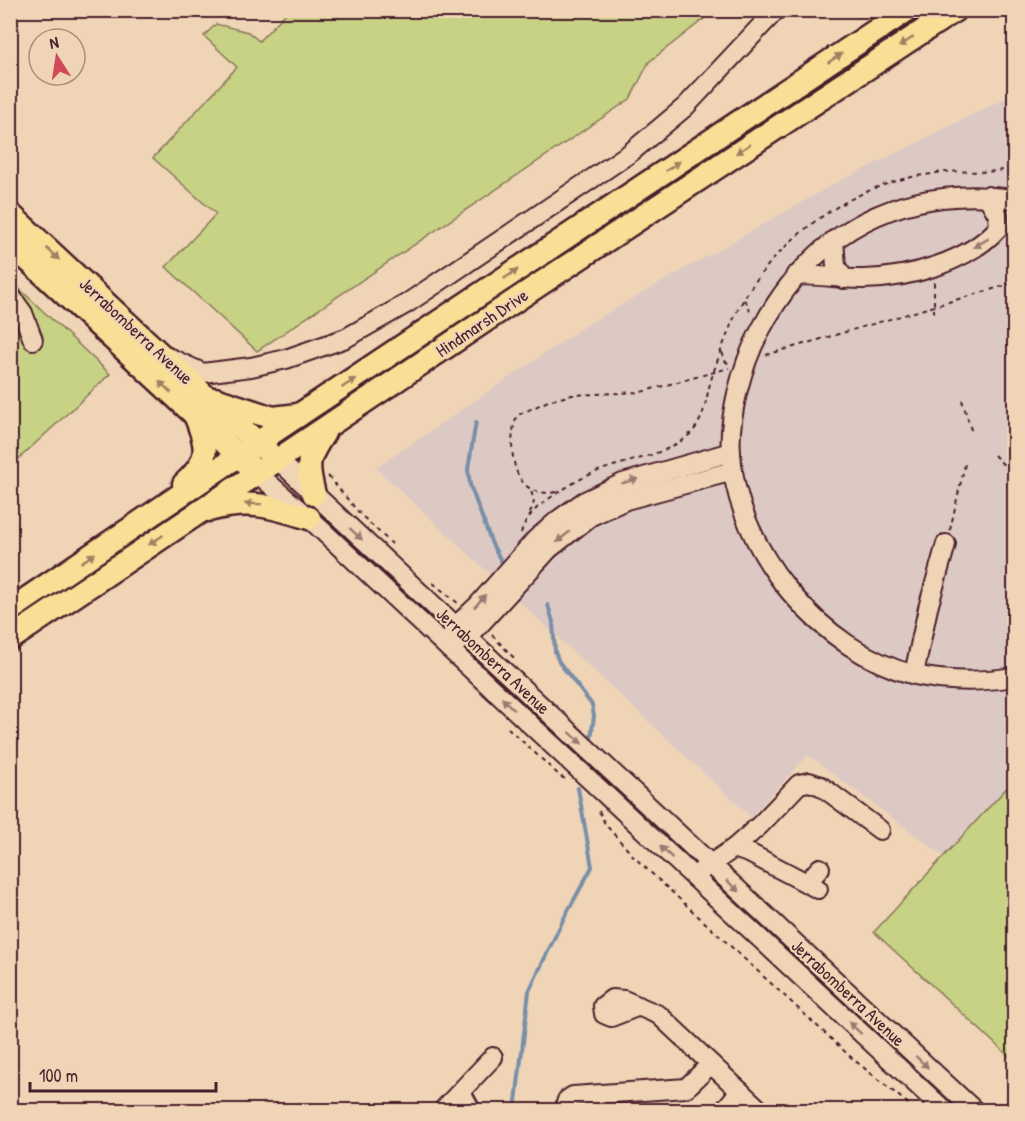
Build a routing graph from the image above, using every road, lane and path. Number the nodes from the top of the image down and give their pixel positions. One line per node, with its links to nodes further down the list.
1 (776, 10): 18 (street)
2 (907, 10): 22 (main road, Hindmarsh Drive, one-way to 2)
3 (956, 10): 23 (main road, Hindmarsh Drive, one-way to 23)
4 (987, 196): 5 (street); 7 (street); 9 (street, one-way to 9)
5 (1014, 199)
6 (10, 214): 18 (main road, Jerrabomberra Avenue, one-way to 18)
7 (834, 240): 10 (street); 11 (street)
8 (10, 243): 21 (main road, Jerrabomberra Avenue, one-way to 8)
9 (931, 268): 11 (street); 14 (path)
10 (795, 276): 11 (street); 26 (street)
11 (844, 279)
12 (1014, 282): 14 (path)
13 (10, 295): 16 (street)
14 (932, 306): 15 (path); 19 (path)
15 (934, 313)
16 (33, 340)
17 (722, 352): 35 (path)
18 (160, 354): 21 (main road, Jerrabomberra Avenue)
19 (765, 355)
20 (962, 400): 24 (path)
21 (200, 405): 22 (main road); 25 (main road, Jerrabomberra Avenue); 28 (main road, Jerrabomberra Avenue); 41 (main road)
22 (300, 415): 25 (main road, Hindmarsh Drive)
23 (328, 426): 29 (main road, Hindmarsh Drive); 37 (main road)
24 (972, 433)
25 (258, 442): 28 (main road, Hindmarsh Drive); 29 (main road, Jerrabomberra Avenue)
26 (731, 452): 31 (street); 48 (street, one-way to 26)
27 (994, 455): 34 (path)
28 (239, 456): 32 (main road, Jerrabomberra Avenue); 41 (main road, Hindmarsh Drive)
29 (278, 460): 32 (main road, Hindmarsh Drive); 37 (street, Jerrabomberra Avenue)
30 (965, 464): 42 (path)
31 (733, 471): 48 (street, one-way to 48); 54 (street)
32 (257, 473): 39 (main road, Hindmarsh Drive); 40 (street, Jerrabomberra Avenue)
33 (326, 474): 43 (path)
34 (1014, 476)
35 (531, 490): 36 (path); 38 (path)
36 (559, 492)
37 (314, 494): 48 (street, Jerrabomberra Avenue, one-way to 48)
38 (527, 517)
39 (189, 518): 40 (main road, one-way to 39); 49 (main road, Hindmarsh Drive, one-way to 49)
40 (309, 518): 50 (street, Jerrabomberra Avenue)
41 (128, 531): 46 (main road, Hindmarsh Drive, one-way to 41)
42 (946, 544): 54 (street)
43 (393, 545)
44 (432, 582): 45 (path)
45 (466, 605)
46 (10, 610)
47 (490, 631): 52 (path)
48 (461, 632): 50 (street); 51 (street, Jerrabomberra Avenue)
49 (10, 639)
50 (448, 648): 53 (street, Jerrabomberra Avenue)
51 (488, 657): 53 (street); 62 (street, Jerrabomberra Avenue, one-way to 62)
52 (515, 659)
53 (474, 673): 57 (street, Jerrabomberra Avenue, one-way to 53)
54 (914, 674): 55 (street)
55 (1014, 677)
56 (508, 728): 57 (path)
57 (535, 741): 58 (path); 64 (street, Jerrabomberra Avenue, one-way to 57)
58 (568, 779)
59 (599, 809): 75 (path)
60 (880, 830): 61 (street)
61 (734, 848): 62 (street); 63 (street)
62 (710, 864): 64 (street); 77 (street, Jerrabomberra Avenue, one-way to 77)
63 (820, 868)
64 (693, 877): 76 (street, Jerrabomberra Avenue, one-way to 64)
65 (639, 1006): 67 (street)
66 (493, 1057): 69 (street)
67 (711, 1064): 68 (street); 72 (street)
68 (740, 1091): 73 (street); 74 (street)
69 (461, 1092): 70 (street); 71 (street)
70 (443, 1110)
71 (471, 1110)
72 (564, 1110)
73 (724, 1110)
74 (760, 1110)
75 (916, 1110)
76 (944, 1110)
77 (974, 1110)

